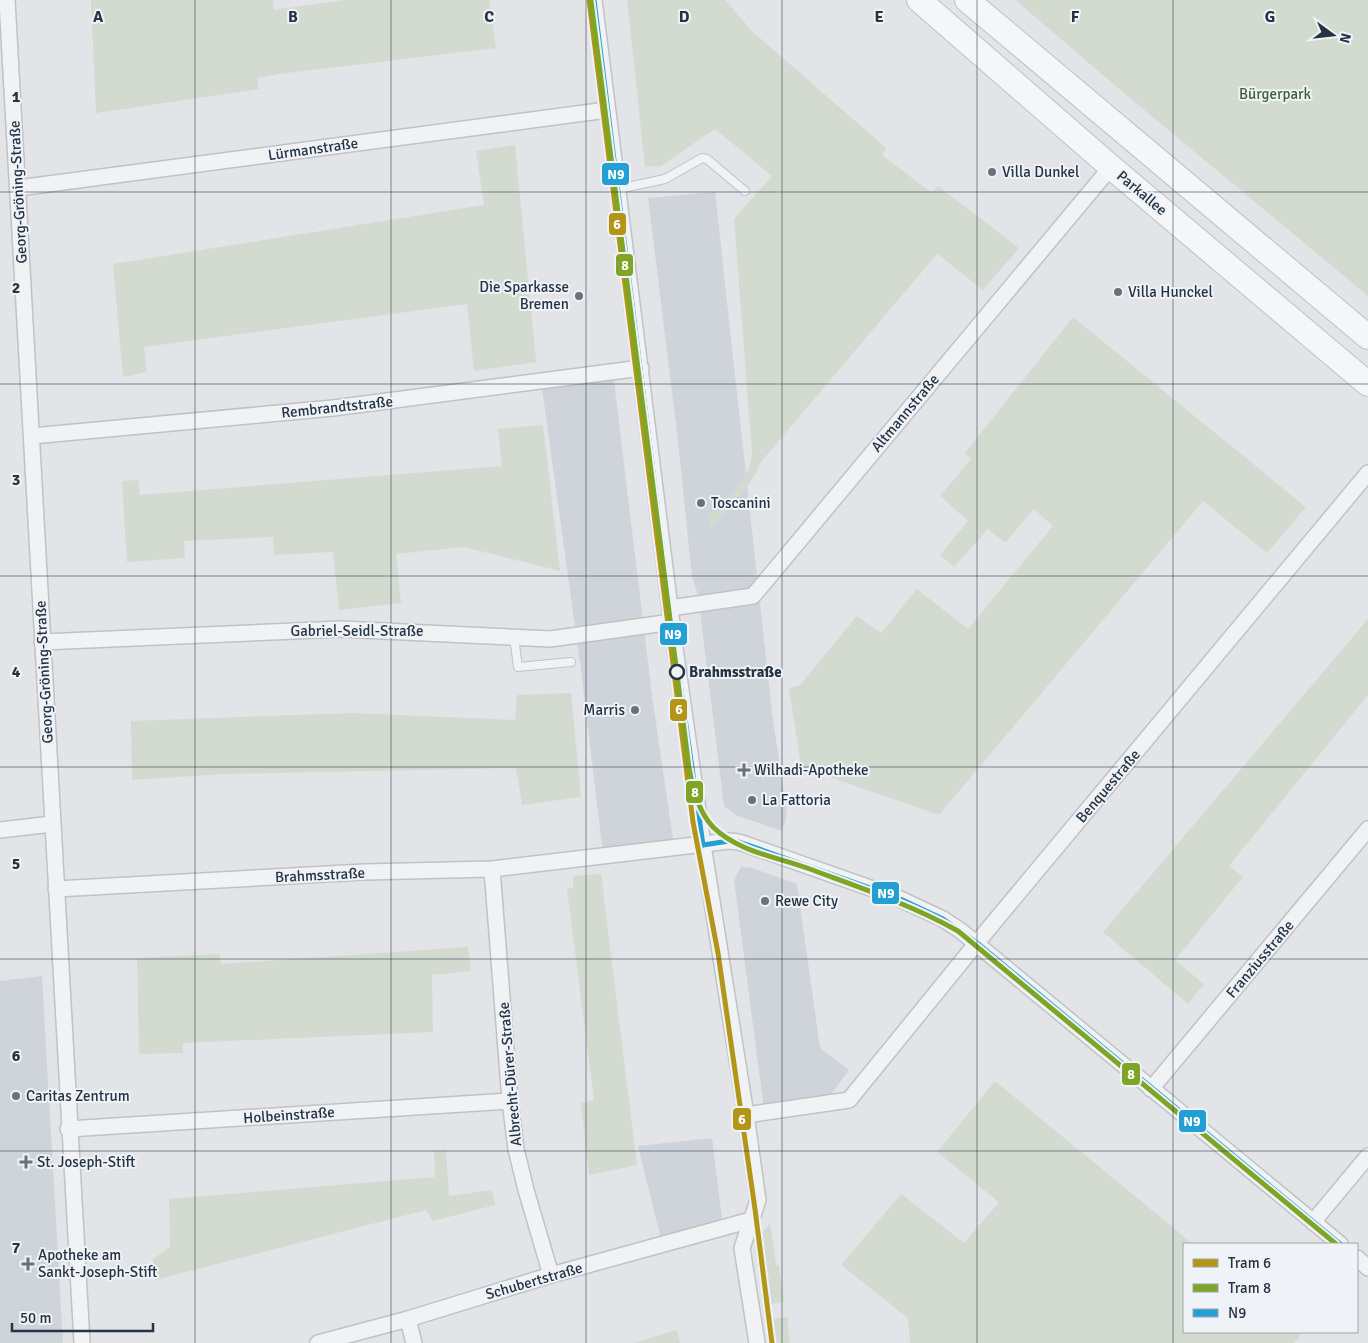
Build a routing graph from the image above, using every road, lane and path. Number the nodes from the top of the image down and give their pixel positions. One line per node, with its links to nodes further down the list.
1 (7, 0): 7 (street, Georg-Gröning-Straße)
2 (594, 0): 5 (street)
3 (919, 0): 6 (main road, Parkallee)
4 (967, 0): 10 (main road)
5 (607, 110): 7 (street, Lürmanstraße); 8 (street)
6 (1111, 167): 12 (main road, Parkallee); 15 (street, Altmannstraße)
7 (18, 188): 13 (street, Georg-Gröning-Straße)
8 (618, 189): 9 (lane); 11 (street)
9 (745, 191)
10 (1368, 336)
11 (641, 368): 13 (street, Rembrandtstraße); 15 (street)
12 (1368, 384)
13 (32, 436): 17 (street, Georg-Gröning-Straße)
14 (1368, 473): 25 (street, Benquestraße)
15 (671, 615): 16 (street, Gabriel-Seidl-Straße); 22 (street)
16 (514, 637): 17 (street, Gabriel-Seidl-Straße); 18 (lane)
17 (42, 642): 19 (street, Georg-Gröning-Straße)
18 (571, 662)
19 (52, 824): 21 (street); 24 (street, Georg-Gröning-Straße)
20 (1368, 829): 26 (street, Franziusstraße)
21 (0, 830)
22 (703, 845): 23 (street, Brahmsstraße); 25 (street, Brahmsstraße); 28 (street)
23 (492, 869): 24 (street, Brahmsstraße); 27 (street, Albrecht-Dürer-Straße)
24 (56, 889): 29 (street, Georg-Gröning-Straße)
25 (977, 943): 26 (street, Brahmsstraße); 28 (street, Benquestraße)
26 (1151, 1089): 32 (street, Brahmsstraße)
27 (510, 1101): 29 (street, Holbeinstraße); 36 (street, Albrecht-Dürer-Straße)
28 (746, 1115): 31 (street)
29 (68, 1129): 38 (street, Georg-Gröning-Straße)
30 (1368, 1156): 32 (street)
31 (750, 1220): 36 (street, Schubertstraße); 41 (street)
32 (1313, 1222): 33 (street, Brahmsstraße)
33 (1339, 1243)
34 (1358, 1259): 35 (street)
35 (1368, 1268)
36 (551, 1275): 37 (street, Schubertstraße)
37 (408, 1319): 39 (street, Schubertstraße); 40 (street)
38 (82, 1343)
39 (318, 1343)
40 (414, 1343)
41 (757, 1343)

